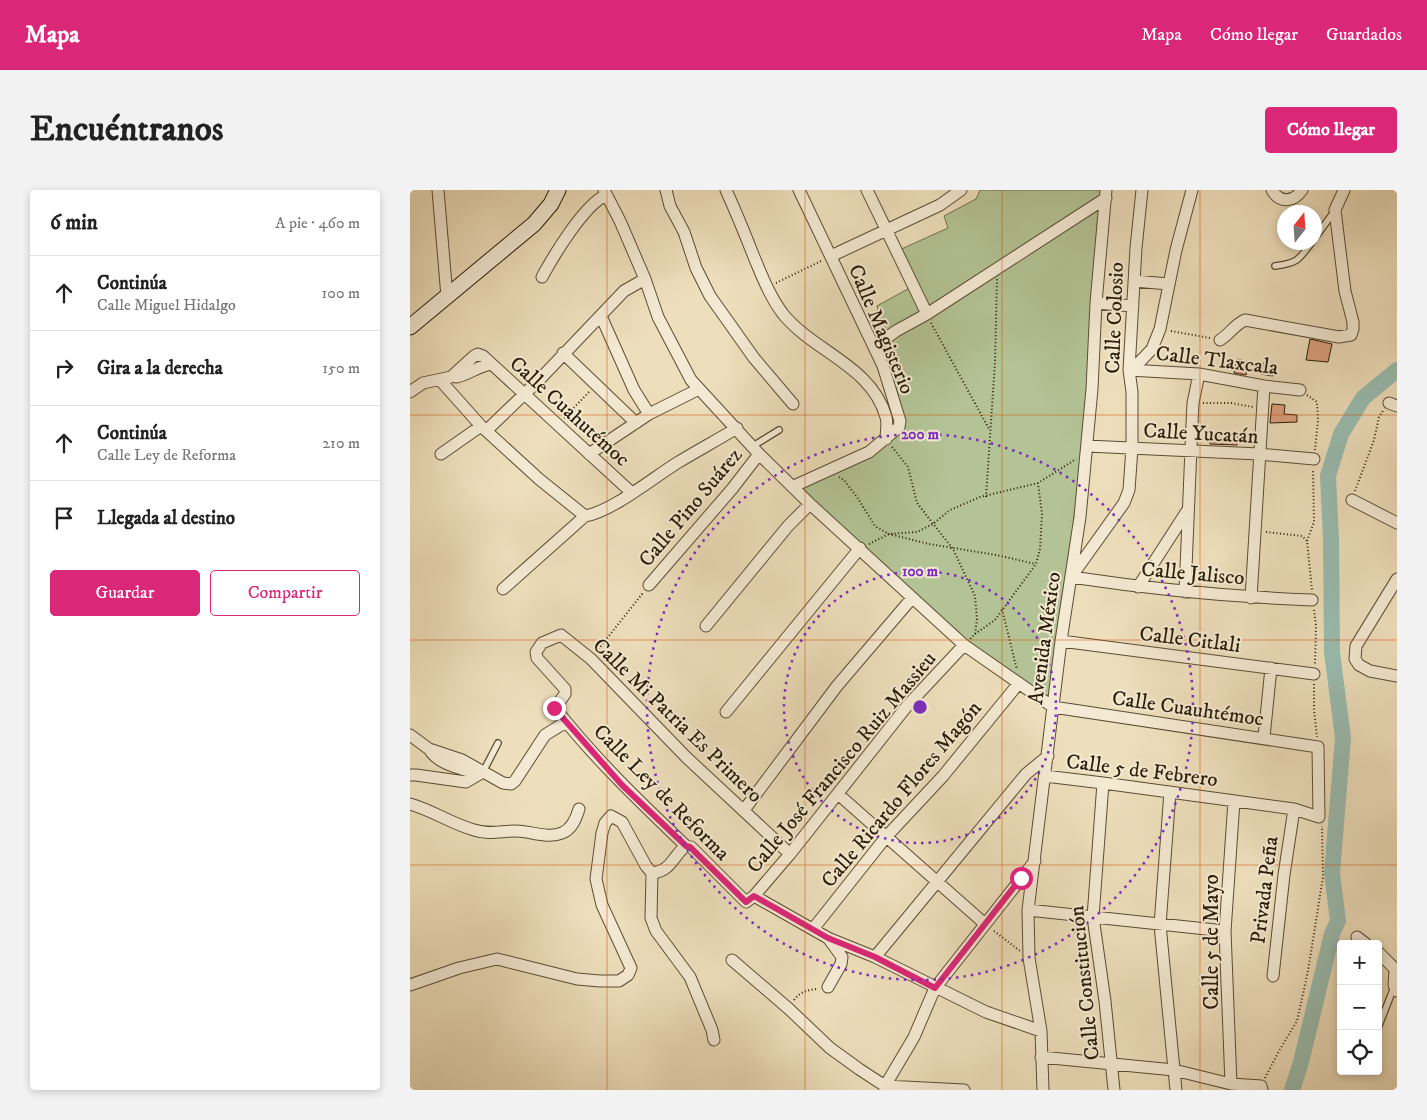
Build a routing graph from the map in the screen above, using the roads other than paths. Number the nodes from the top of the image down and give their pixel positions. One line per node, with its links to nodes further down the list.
1 (438, 190): 25 (street)
2 (558, 190): 25 (main road)
3 (666, 190): 42 (street)
4 (726, 190): 48 (street)
5 (800, 190): 19 (street, Calle Magisterio)
6 (867, 190): 17 (street)
7 (961, 190): 17 (street)
8 (1142, 190): 23 (street, Calle Colosio)
9 (1192, 190): 24 (street)
10 (1272, 190): 11 (street)
11 (1302, 190)
12 (1344, 190): 15 (street)
13 (605, 192): 21 (street); 22 (street)
14 (1106, 194): 26 (street, Avenida México); 28 (street)
15 (1335, 210): 16 (lane); 31 (street)
16 (1322, 228)
17 (887, 229): 19 (street); 28 (street)
18 (1306, 250): 20 (lane)
19 (831, 256): 32 (street, Calle Magisterio)
20 (1275, 266)
21 (542, 277)
22 (645, 279): 29 (street); 38 (street)
23 (1134, 281): 24 (street); 27 (street, Calle Colosio)
24 (1169, 284): 34 (street)
25 (447, 297): 30 (main road)
26 (1096, 303): 27 (street); 49 (street, Avenida México)
27 (1133, 306): 34 (street, Calle Colosio)
28 (927, 314): 32 (street)
29 (601, 316): 33 (street); 43 (street)
30 (410, 327)
31 (1220, 340)
32 (874, 347): 48 (street, Calle Magisterio)
33 (563, 353): 41 (street); 44 (street)
34 (1131, 369): 35 (street, Calle Tlaxcala); 50 (street, Calle Colosio)
35 (1199, 374): 37 (street, Calle Tlaxcala); 52 (street)
36 (446, 379): 40 (street); 41 (street, Calle Cuahutémoc); 45 (street)
37 (1264, 386): 39 (street, Calle Tlaxcala); 55 (street)
38 (699, 389): 43 (street); 46 (street)
39 (1300, 390)
40 (410, 392)
41 (524, 393): 45 (street); 54 (street, Calle Cuahutémoc)
42 (793, 404)
43 (650, 414): 44 (street)
44 (636, 423): 54 (street)
45 (484, 428): 53 (street); 62 (street)
46 (737, 428): 51 (street); 58 (street)
47 (780, 430): 51 (lane)
48 (886, 440): 57 (street, Calle Magisterio)
49 (1087, 446): 50 (street, Calle Yucatán); 65 (street, Avenida México)
50 (1132, 448): 52 (street, Calle Yucatán); 65 (street, Calle Colosio)
51 (756, 450): 57 (street); 67 (street, Calle Pino Suárez)
52 (1190, 451): 55 (street, Calle Yucatán); 61 (street)
53 (441, 454)
54 (589, 454): 58 (street, Calle Cuahutémoc)
55 (1259, 454): 56 (street, Calle Yucatán); 72 (street)
56 (1314, 459)
57 (794, 486): 60 (street)
58 (632, 493): 62 (street)
59 (1352, 500): 63 (street)
60 (810, 504): 64 (street); 74 (street)
61 (1188, 510): 69 (street); 70 (street)
62 (587, 516): 68 (street)
63 (1397, 523)
64 (860, 548): 71 (street); 83 (street)
65 (1071, 577): 69 (street, Calle Jalisco); 75 (street, Avenida México)
66 (1397, 579): 79 (street)
67 (650, 585)
68 (503, 588)
69 (1138, 588): 70 (street, Calle Jalisco)
70 (1185, 592): 72 (street, Calle Jalisco)
71 (912, 598): 76 (street); 99 (street)
72 (1251, 598): 73 (street, Calle Jalisco)
73 (1312, 600)
74 (706, 626)
75 (1061, 641): 77 (street, Calle Citlali); 81 (street, Avenida México)
76 (964, 645): 80 (street); 94 (street, Calle José Francisco Ruiz Massieu)
77 (1271, 668): 78 (street, Calle Citlali); 86 (street)
78 (1314, 674)
79 (1397, 676)
80 (1019, 683): 81 (street); 101 (street, Calle Ricardo Flores Magón)
81 (1053, 707): 86 (street, Calle Cuauhtémoc); 88 (street, Avenida México)
82 (554, 708): 84 (street, Calle Ley de Reforma); 99 (street, Calle Mi Patria Es Primero)
83 (726, 712)
84 (566, 722): 89 (street); 102 (street, Calle Ley de Reforma)
85 (410, 735): 89 (street)
86 (1264, 737): 100 (street, Calle Cuauhtémoc)
87 (498, 743): 89 (lane)
88 (1048, 756): 91 (street, Avenida México); 106 (street)
89 (482, 773): 90 (street)
90 (410, 775)
91 (1045, 776): 92 (street, Calle 5 de Febrero); 104 (street, Avenida México)
92 (1103, 782): 93 (street, Calle 5 de Febrero); 109 (street, Calle Constitución)
93 (1170, 792): 95 (street, Calle 5 de Febrero); 111 (street)
94 (838, 794): 101 (street); 103 (street, Calle José Francisco Ruiz Massieu)
95 (1234, 801): 97 (street, Calle 5 de Febrero); 113 (street, Calle 5 de Mayo)
96 (410, 804): 98 (street)
97 (1294, 809): 100 (street, Calle 5 de Febrero); 119 (street, Privada Peña)
98 (579, 810)
99 (744, 810): 103 (street, Calle Mi Patria Es Primero)
100 (1319, 817)
101 (886, 837): 106 (street); 112 (street, Calle Ricardo Flores Magón)
102 (686, 846): 105 (street); 107 (street, Calle Ley de Reforma)
103 (790, 854): 107 (street, Calle José Francisco Ruiz Massieu)
104 (1034, 861): 108 (street, Avenida México); 110 (street)
105 (652, 873): 120 (street); 126 (street)
106 (936, 882): 110 (street); 116 (street)
107 (750, 899): 112 (street, Calle Ley de Reforma)
108 (1028, 910): 109 (street); 125 (street, Avenida México)
109 (1093, 917): 111 (street); 128 (street, Calle Constitución)
110 (985, 924): 122 (street)
111 (1160, 925): 113 (street); 129 (street)
112 (813, 929): 114 (street, Calle Ley de Reforma)
113 (1225, 931): 130 (street, Calle 5 de Mayo)
114 (828, 938): 116 (street, Calle Ley de Reforma); 121 (street)
115 (1382, 956): 118 (street)
116 (875, 957): 122 (street, Calle Ley de Reforma)
117 (732, 960): 131 (street)
118 (1396, 968): 123 (street)
119 (1273, 976)
120 (410, 985)
121 (828, 987)
122 (935, 988): 125 (street, Calle Ley de Reforma); 131 (street)
123 (1396, 988): 124 (lane)
124 (1382, 1019)
125 (1041, 1031): 127 (street, Avenida México)
126 (714, 1040)
127 (1041, 1057): 128 (street); 134 (street, Avenida México)
128 (1111, 1064): 129 (street); 135 (street, Calle Constitución)
129 (1174, 1070): 130 (street); 136 (street)
130 (1231, 1084): 132 (street)
131 (885, 1088): 133 (street)
132 (1262, 1088)
133 (964, 1090)
134 (1043, 1090)
135 (1114, 1090)
136 (1176, 1090)

